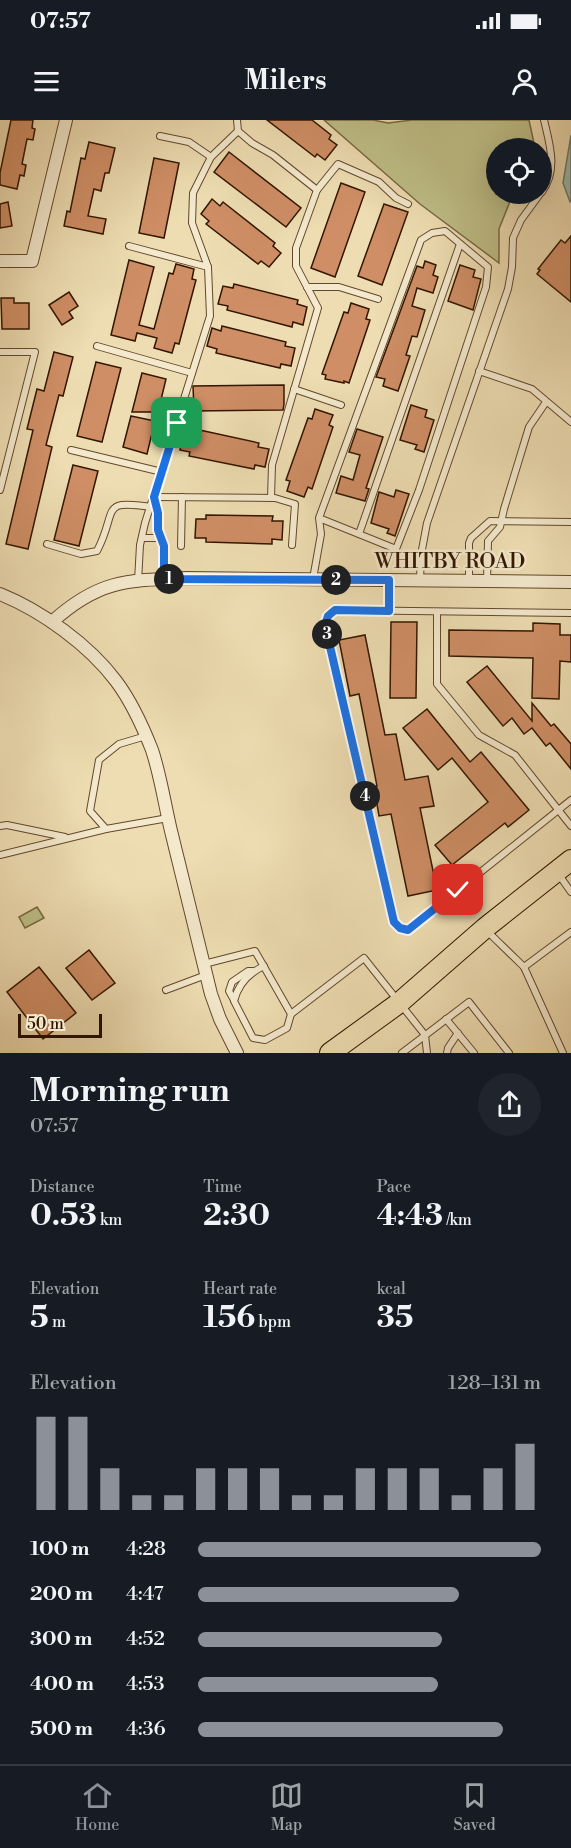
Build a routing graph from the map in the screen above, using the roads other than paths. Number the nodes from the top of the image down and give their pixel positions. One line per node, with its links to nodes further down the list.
1 (66, 120): 13 (street)
2 (237, 120): 4 (lane)
3 (544, 120): 6 (lane)
4 (238, 131): 7 (lane); 8 (lane)
5 (160, 136): 7 (lane)
6 (548, 138)
7 (211, 157): 14 (lane)
8 (317, 190): 9 (lane); 15 (lane)
9 (408, 204)
10 (533, 204): 19 (lane)
11 (460, 244): 32 (lane); 36 (lane); 36 (lane)
12 (129, 246): 14 (lane)
13 (0, 261)
14 (208, 267): 20 (lane)
15 (307, 286): 16 (lane); 21 (lane)
16 (378, 299)
17 (97, 346): 20 (lane)
18 (0, 352): 27 (lane)
19 (479, 371): 22 (lane); 47 (lane)
20 (192, 373): 26 (lane)
21 (294, 389): 23 (lane); 30 (lane)
22 (546, 402): 24 (lane); 33 (lane)
23 (341, 405)
24 (571, 422)
25 (71, 450): 26 (lane)
26 (162, 472): 28 (lane)
27 (0, 490)
28 (154, 497): 29 (lane); 31 (lane)
29 (182, 497): 30 (lane); 42 (lane)
30 (271, 498): 41 (lane)
31 (154, 507): 37 (lane); 38 (lane); 40 (lane)
32 (319, 518): 36 (lane); 44 (lane)
33 (502, 520): 34 (lane); 35 (lane); 39 (lane)
34 (571, 522)
35 (476, 533): 39 (lane); 48 (lane)
36 (359, 534)
37 (142, 537): 38 (lane); 45 (lane)
38 (161, 538): 43 (lane)
39 (488, 541): 49 (lane)
40 (47, 544)
41 (292, 544)
42 (182, 546)
43 (164, 579): 44 (street, WHITBY ROAD); 45 (street, WHITBY ROAD)
44 (313, 579): 46 (street, WHITBY ROAD)
45 (138, 580): 55 (street, WHITBY ROAD)
46 (389, 580): 47 (street, WHITBY ROAD); 52 (lane)
47 (420, 580): 48 (street, WHITBY ROAD)
48 (469, 581): 49 (street, WHITBY ROAD)
49 (487, 581): 50 (street, WHITBY ROAD)
50 (571, 582)
51 (0, 594): 55 (street)
52 (389, 611): 53 (lane); 58 (lane)
53 (437, 612): 54 (lane); 58 (lane)
54 (571, 613)
55 (52, 622): 56 (street)
56 (146, 736): 59 (street); 62 (lane)
57 (571, 800): 58 (lane)
58 (558, 810): 61 (lane)
59 (168, 818): 62 (lane); 71 (street)
60 (0, 826): 63 (lane)
61 (571, 826)
62 (106, 829): 63 (lane)
63 (69, 838): 64 (lane)
64 (0, 855)
65 (564, 866): 66 (lane); 67 (main road)
66 (571, 891)
67 (485, 928): 70 (lane); 73 (main road)
68 (571, 932): 70 (lane)
69 (264, 966): 71 (lane); 74 (lane); 74 (lane)
70 (524, 967): 85 (lane)
71 (205, 970): 72 (lane); 78 (street)
72 (166, 990)
73 (399, 1003): 74 (lane); 77 (lane); 79 (main road)
74 (291, 1014)
75 (446, 1018): 76 (lane); 77 (lane); 84 (lane)
76 (458, 1033): 82 (lane); 83 (lane)
77 (425, 1035): 80 (lane); 81 (lane)
78 (237, 1053)
79 (330, 1053)
80 (402, 1053)
81 (427, 1053)
82 (447, 1053)
83 (474, 1053)
84 (509, 1053)
85 (563, 1053)

